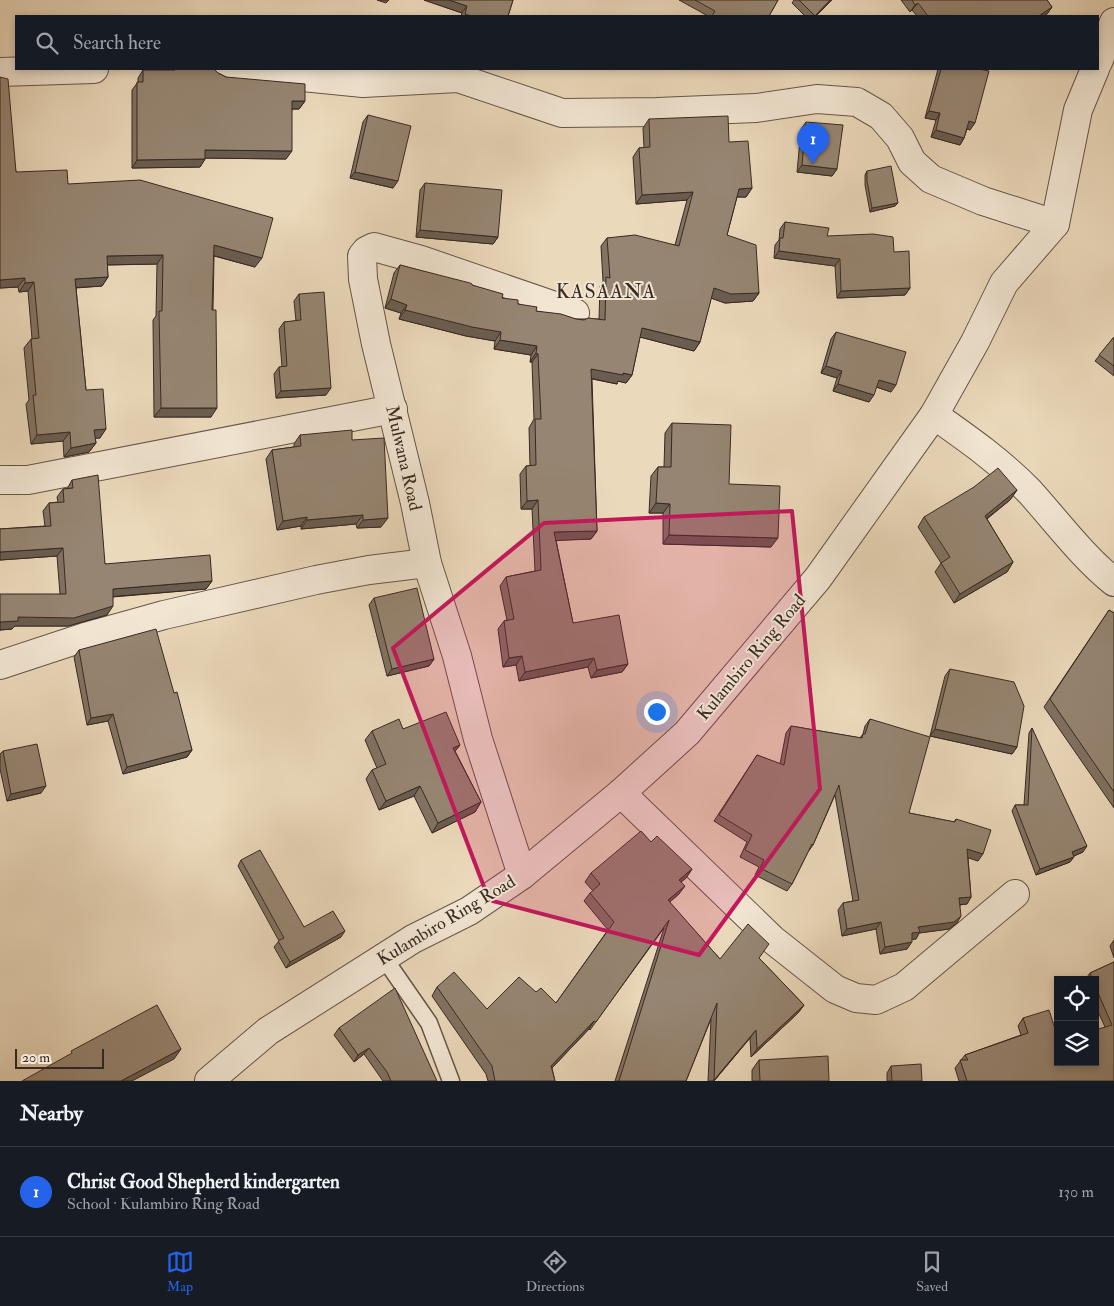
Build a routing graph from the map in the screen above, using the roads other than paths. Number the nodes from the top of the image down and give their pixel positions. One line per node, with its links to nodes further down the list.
1 (63, 70): 4 (street)
2 (232, 70): 5 (street)
3 (1095, 70): 5 (street, Kulambiro Ring Road)
4 (0, 72)
5 (1055, 224): 8 (street, Kulambiro Ring Road)
6 (576, 313): 7 (street, Mulwana Road)
7 (393, 409): 9 (street); 10 (street, Mulwana Road)
8 (934, 415): 11 (street); 13 (street, Kulambiro Ring Road)
9 (0, 480)
10 (428, 563): 12 (street); 14 (street, Mulwana Road)
11 (1114, 582)
12 (0, 665)
13 (621, 793): 14 (street, Kulambiro Ring Road); 15 (street)
14 (522, 875): 16 (street, Kulambiro Ring Road)
15 (1014, 894)
16 (384, 958): 17 (street, Kulambiro Ring Road); 18 (lane)
17 (209, 1081)
18 (450, 1081)

